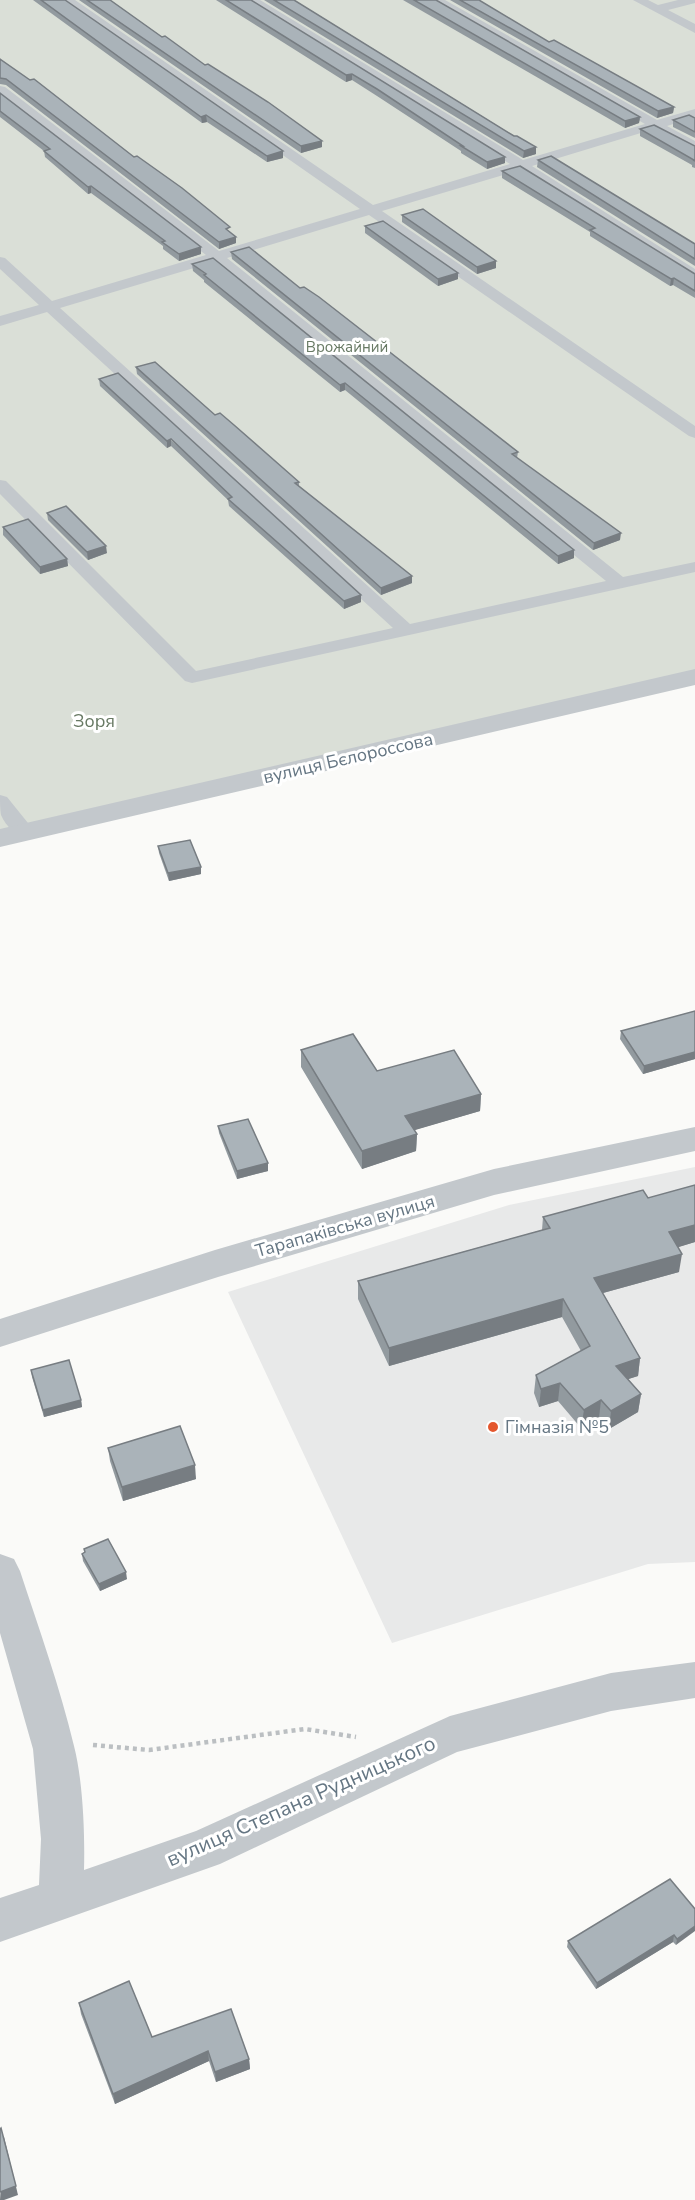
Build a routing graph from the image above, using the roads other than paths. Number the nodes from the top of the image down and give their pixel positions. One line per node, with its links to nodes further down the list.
1 (67, 0): 13 (lane)
2 (252, 0): 12 (lane)
3 (436, 0): 10 (lane)
4 (639, 0): 6 (lane)
5 (693, 0): 6 (lane)
6 (657, 9): 7 (lane)
7 (695, 29)
8 (0, 90): 14 (lane)
9 (695, 113): 10 (lane)
10 (655, 124): 11 (lane); 12 (lane)
11 (695, 147)
12 (520, 164): 13 (lane); 16 (lane)
13 (373, 210): 14 (lane); 19 (lane)
14 (215, 255): 17 (lane); 22 (lane)
15 (0, 261): 17 (lane)
16 (695, 275)
17 (51, 306): 18 (lane); 23 (lane)
18 (0, 321)
19 (695, 433)
20 (0, 484): 23 (lane)
21 (695, 567): 22 (lane)
22 (619, 583): 23 (lane)
23 (406, 630)
24 (695, 677): 26 (street, вулиця Бєлороссова)
25 (0, 801): 26 (lane)
26 (13, 835)
27 (695, 1139): 28 (street, Тарапаківська вулиця)
28 (0, 1333)
29 (0, 1571): 31 (street)
30 (695, 1680): 31 (street, вулиця Степана Рудницького)
31 (61, 1898): 32 (street, вулиця Степана Рудницького)
32 (0, 1920)

